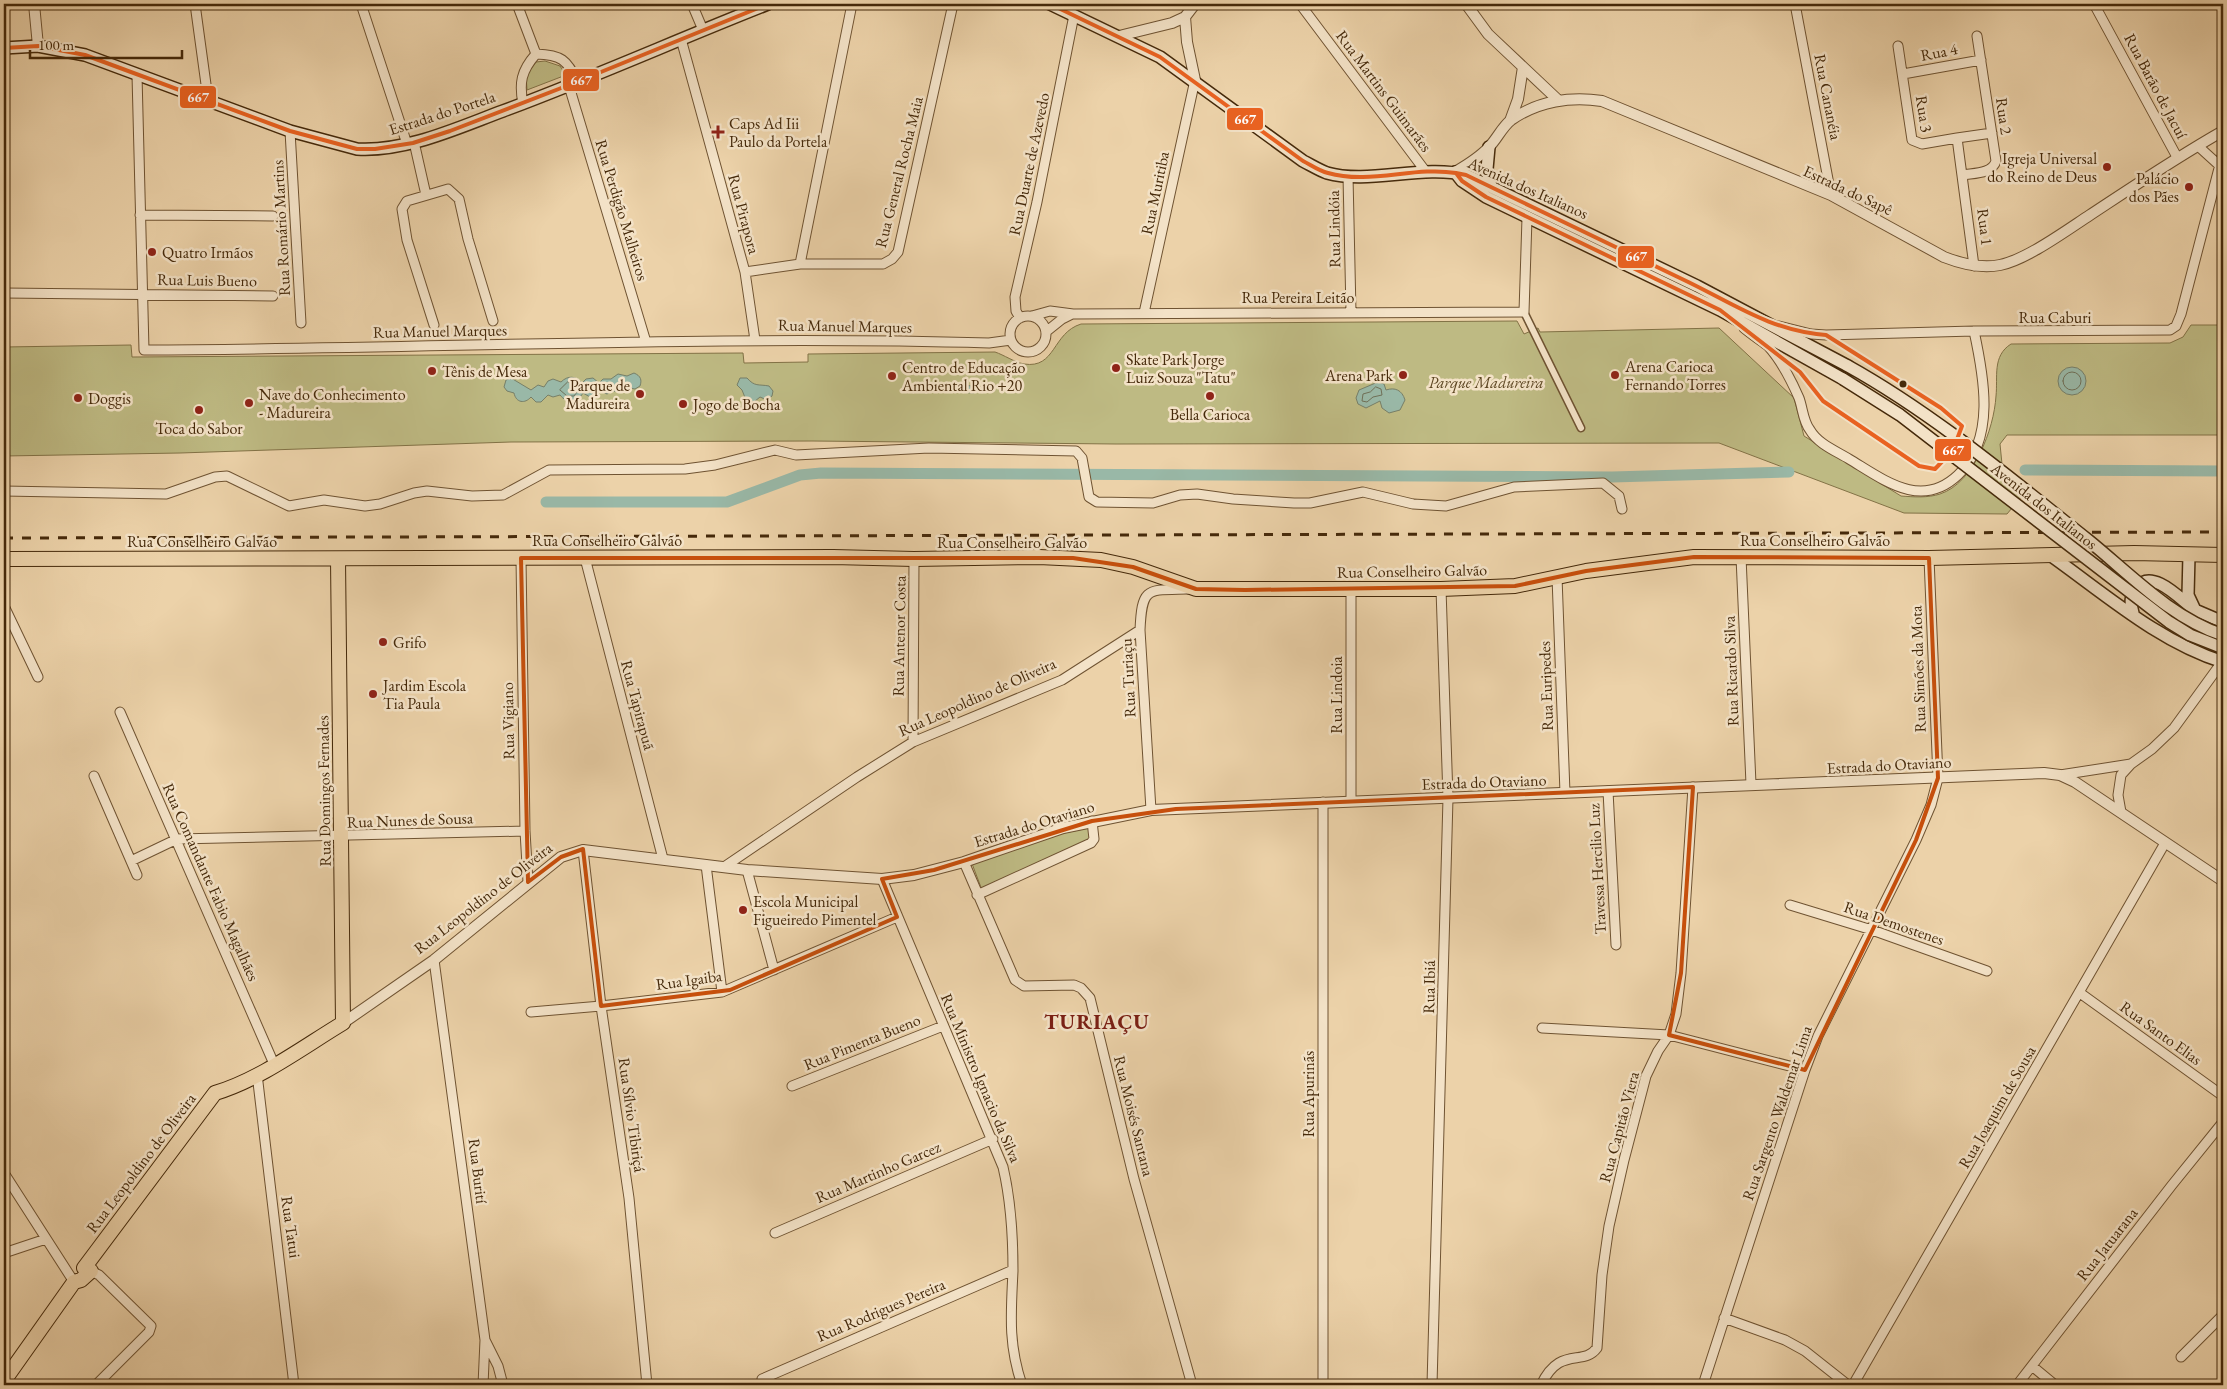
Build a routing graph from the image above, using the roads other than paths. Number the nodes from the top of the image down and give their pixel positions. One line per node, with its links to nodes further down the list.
1 (34, 4): 21 (street)
2 (195, 4): 31 (street)
3 (361, 4): 39 (street)
4 (518, 4): 24 (street)
5 (692, 4): 17 (street)
6 (768, 4): 17 (main road, Estrada do Portela)
7 (852, 4): 55 (street)
8 (953, 4): 55 (street, Rua General Rocha Maia)
9 (1050, 4): 15 (main road)
10 (1196, 4): 16 (street)
11 (1300, 4): 45 (street, Rua Martins Guimarães)
12 (1466, 4): 26 (street)
13 (1795, 4): 51 (street, Rua Cananéia)
14 (2094, 4): 43 (street, Rua Barão de Jacuí)
15 (1074, 15): 18 (main road); 67 (street, Rua Duarte de Azevedo)
16 (1185, 17): 18 (street); 29 (street)
17 (703, 30): 20 (main road, Estrada do Portela)
18 (1119, 36): 29 (main road)
19 (1976, 36): 25 (street, Rua 2)
20 (682, 39): 30 (main road, Estrada do Portela); 57 (street, Rua Pirapora)
21 (38, 46): 23 (main road, Estrada do Portela); 28 (main road, Estrada do Portela)
22 (1898, 46): 27 (street, Rua 3)
23 (4, 48)
24 (536, 54): 30 (street, Rua Perdigão Malheiros); 33 (street)
25 (1981, 60): 27 (street, Rua 4); 37 (street, Rua 2)
26 (1523, 67): 32 (street); 34 (street)
27 (1903, 74): 38 (street, Rua 3)
28 (137, 75): 31 (main road, Estrada do Portela); 52 (street, Rua Manuel Marques)
29 (1195, 80): 48 (main road); 64 (street, Rua Muritiba)
30 (574, 84): 33 (main road, Estrada do Portela); 76 (street, Rua Perdigão Malheiros)
31 (208, 99): 35 (main road, Estrada do Portela)
32 (1558, 100): 34 (street, Estrada do Sapê); 51 (street, Estrada do Sapê)
33 (523, 104): 39 (main road, Estrada do Portela)
34 (1510, 121): 41 (street, Estrada do Sapê)
35 (290, 131): 39 (main road, Estrada do Portela); 69 (street, Rua Romário Martins)
36 (2223, 131): 40 (street, Estrada do Sapê)
37 (1992, 133): 38 (street); 47 (street, Rua 2)
38 (1957, 138): 47 (street, Rua 1)
39 (410, 143): 50 (street)
40 (2198, 146): 43 (street, Estrada do Sapê); 44 (street)
41 (1489, 147): 46 (street, Estrada do Sapê); 49 (main road)
42 (2223, 153): 44 (street, Rua Caburi)
43 (2177, 157): 56 (street, Estrada do Sapê)
44 (2220, 166): 73 (street, Rua Caburi)
45 (1426, 172): 46 (main road); 48 (main road)
46 (1455, 172): 49 (main road, Avenida dos Italianos); 54 (main road, Avenida dos Italianos)
47 (1963, 175): 56 (street, Rua 1)
48 (1348, 176): 62 (street, Rua Lindóia)
49 (1492, 186): 70 (main road, Avenida dos Italianos)
50 (426, 195): 68 (street); 71 (street)
51 (1831, 195): 56 (street, Estrada do Sapê)
52 (140, 215): 53 (street); 59 (street, Rua Manuel Marques)
53 (273, 216)
54 (1526, 218): 61 (main road, Avenida dos Italianos); 63 (street)
55 (800, 264): 57 (street, Rua General Rocha Maia)
56 (1974, 266)
57 (745, 272): 74 (street, Rua Pirapora)
58 (4, 293): 59 (street, Rua Luis Bueno)
59 (141, 294): 60 (street, Rua Luis Bueno); 76 (street, Rua Manuel Marques)
60 (273, 296)
61 (1720, 310): 73 (street); 100 (main road, Avenida dos Italianos, bridge)
62 (1351, 312): 63 (street, Rua Pereira Leitão); 64 (street, Rua Pereira Leitão)
63 (1524, 312): 77 (street)
64 (1144, 313): 65 (street, Rua Pereira Leitão)
65 (1072, 314): 66 (street, Rua Pereira Leitão); 72 (street)
66 (1032, 316): 67 (street); 72 (street)
67 (1020, 318): 75 (street)
68 (493, 322)
69 (301, 323)
70 (1767, 323): 73 (street, Rua Caburi); 99 (main road, Avenida dos Italianos, bridge)
71 (434, 325)
72 (1046, 331): 75 (street)
73 (1974, 331)
74 (755, 340): 75 (street, Rua Manuel Marques); 76 (street, Rua Manuel Marques)
75 (1011, 340)
76 (646, 342)
77 (1581, 428)
78 (4, 491): 79 (street)
79 (1622, 509)
80 (2050, 555): 81 (main road, Rua Conselheiro Galvão); 86 (main road, Rua Conselheiro Galvão); 96 (main road, Avenida dos Italianos)
81 (2189, 555): 82 (main road, Rua Conselheiro Galvão); 95 (main road)
82 (2223, 555)
83 (1741, 557): 86 (main road, Rua Conselheiro Galvão); 90 (main road, Rua Conselheiro Galvão); 109 (street, Rua Ricardo Silva)
84 (521, 558): 85 (main road, Rua Conselheiro Galvão); 88 (main road, Rua Conselheiro Galvão); 119 (street, Rua Vigiano)
85 (585, 558): 89 (main road, Rua Conselheiro Galvão); 124 (street, Rua Tapirapuã)
86 (1929, 558): 108 (street, Rua Simões da Mota)
87 (4, 559): 88 (main road, Rua Conselheiro Galvão)
88 (338, 559): 120 (main road, Rua Domingos Fernades)
89 (914, 559): 91 (main road, Rua Conselheiro Galvão); 104 (street, Rua Antenor Costa)
90 (1557, 577): 93 (main road, Rua Conselheiro Galvão); 112 (street, Rua Euripedes)
91 (1196, 589): 92 (main road, Rua Conselheiro Galvão); 98 (street, Rua Turiaçu)
92 (1351, 589): 93 (main road, Rua Conselheiro Galvão); 114 (street, Rua Lindoia)
93 (1441, 589): 113 (street, Rua Ibiá)
94 (4, 606): 102 (street)
95 (2195, 610): 96 (main road); 97 (main road)
96 (2133, 613): 101 (main road, Avenida dos Italianos)
97 (2223, 622)
98 (1140, 630): 104 (street, Rua Leopoldino de Oliveira); 116 (street, Rua Turiaçu)
99 (2223, 635)
100 (2223, 648)
101 (2223, 662): 105 (street)
102 (38, 677)
103 (120, 712): 121 (street, Rua Comandante Fabio Magalhães)
104 (913, 742): 128 (street, Rua Leopoldino de Oliveira)
105 (2131, 764): 106 (street); 117 (street)
106 (2060, 775): 108 (street, Estrada do Otaviano); 117 (street, Estrada do Otaviano)
107 (94, 776): 125 (street)
108 (1938, 778): 109 (street, Estrada do Otaviano); 137 (street, Rua Sargento Waldemar Lima)
109 (1751, 784): 110 (street, Estrada do Otaviano)
110 (1693, 787): 111 (street, Estrada do Otaviano); 149 (street, Rua Capitão Viera)
111 (1608, 791): 112 (street, Estrada do Otaviano); 138 (street, Travessa Hercilio Luz)
112 (1565, 794): 113 (street, Estrada do Otaviano)
113 (1448, 798): 114 (street, Estrada do Otaviano); 179 (street, Rua Ibiá)
114 (1351, 801): 115 (street, Estrada do Otaviano)
115 (1323, 802): 116 (street, Estrada do Otaviano); 178 (street, Rua Apurinãs)
116 (1151, 810): 118 (street, Estrada do Otaviano)
117 (2122, 812): 122 (street, Estrada do Otaviano)
118 (1092, 821): 126 (street, Estrada do Otaviano); 134 (street)
119 (525, 832): 120 (street, Rua Nunes de Sousa); 133 (street, Rua Vigiano)
120 (342, 836): 121 (street, Rua Nunes de Sousa); 146 (main road, Rua Domingos Fernades)
121 (177, 839): 125 (street); 150 (street, Rua Comandante Fabio Magalhães)
122 (2165, 843): 132 (street, Estrada do Otaviano); 143 (street, Rua Joaquim de Sousa)
123 (583, 850): 124 (street, Rua Leopoldino de Oliveira); 133 (street, Rua Leopoldino de Oliveira); 144 (street, Rua Sílvio Tibiriçá)
124 (663, 859): 127 (street, Rua Leopoldino de Oliveira)
125 (131, 861): 130 (street)
126 (964, 862): 131 (street, Estrada do Otaviano); 134 (street, Rua Moisés Santana)
127 (706, 865): 128 (street, Rua Leopoldino de Oliveira); 142 (street)
128 (724, 867): 129 (street, Estrada do Otaviano)
129 (747, 870): 131 (street, Estrada do Otaviano); 140 (street)
130 (137, 875)
131 (882, 879): 136 (street, Rua Ministro Ignacio da Silva)
132 (2223, 881)
133 (528, 882): 139 (street, Rua Leopoldino de Oliveira)
134 (977, 895): 177 (street, Rua Moisés Santana)
135 (1790, 905): 137 (street, Rua Demostenes)
136 (898, 916): 140 (street, Rua Igaiba); 147 (street, Rua Ministro Ignacio da Silva)
137 (1872, 930): 141 (street, Rua Demostenes); 151 (street, Rua Sargento Waldemar Lima)
138 (1616, 945)
139 (434, 960): 146 (street, Rua Leopoldino de Oliveira); 166 (street, Rua Burití)
140 (774, 970): 142 (street, Rua Igaiba)
141 (1987, 971)
142 (722, 992): 144 (street, Rua Igaiba)
143 (2080, 993): 154 (street, Rua Santo Elias); 183 (street, Rua Joaquim de Sousa)
144 (600, 1006): 145 (street, Rua Igaiba); 175 (street, Rua Sílvio Tibiriçá)
145 (531, 1012)
146 (343, 1023): 150 (main road, Rua Leopoldino de Oliveira)
147 (943, 1026): 153 (street, Rua Pimenta Bueno); 156 (street, Rua Ministro Ignacio da Silva)
148 (1542, 1028): 149 (street)
149 (1669, 1035): 151 (street); 180 (street, Rua Capitão Viera)
150 (274, 1064): 152 (main road, Rua Leopoldino de Oliveira)
151 (1805, 1070): 165 (street, Rua Sargento Waldemar Lima)
152 (257, 1074): 162 (main road, Rua Leopoldino de Oliveira); 172 (street, Rua Tatui)
153 (792, 1086)
154 (2223, 1096)
155 (2223, 1122): 168 (street, Rua Jatuarana)
156 (993, 1140): 158 (street, Rua Martinho Garcez); 161 (street, Rua Ministro Ignacio da Silva)
157 (4, 1173): 159 (street)
158 (775, 1233)
159 (46, 1239): 160 (street); 163 (street)
160 (4, 1254)
161 (1013, 1270): 169 (street, Rua Rodrigues Pereira); 176 (street, Rua Ministro Ignacio da Silva)
162 (91, 1271): 163 (main road); 171 (street)
163 (74, 1282): 170 (main road)
164 (2223, 1315): 167 (street)
165 (1724, 1318): 181 (street, Rua Sargento Waldemar Lima); 182 (street)
166 (485, 1340): 173 (street, Rua Burití); 174 (street)
167 (2182, 1357)
168 (2032, 1366): 184 (street, Rua Jatuarana); 185 (street)
169 (762, 1379)
170 (4, 1381)
171 (96, 1385)
172 (294, 1385)
173 (483, 1385)
174 (503, 1385)
175 (647, 1385)
176 (1022, 1385)
177 (1192, 1385)
178 (1323, 1385)
179 (1432, 1385)
180 (1541, 1385)
181 (1703, 1385)
182 (1848, 1385)
183 (1854, 1385)
184 (2017, 1385)
185 (2055, 1385)

